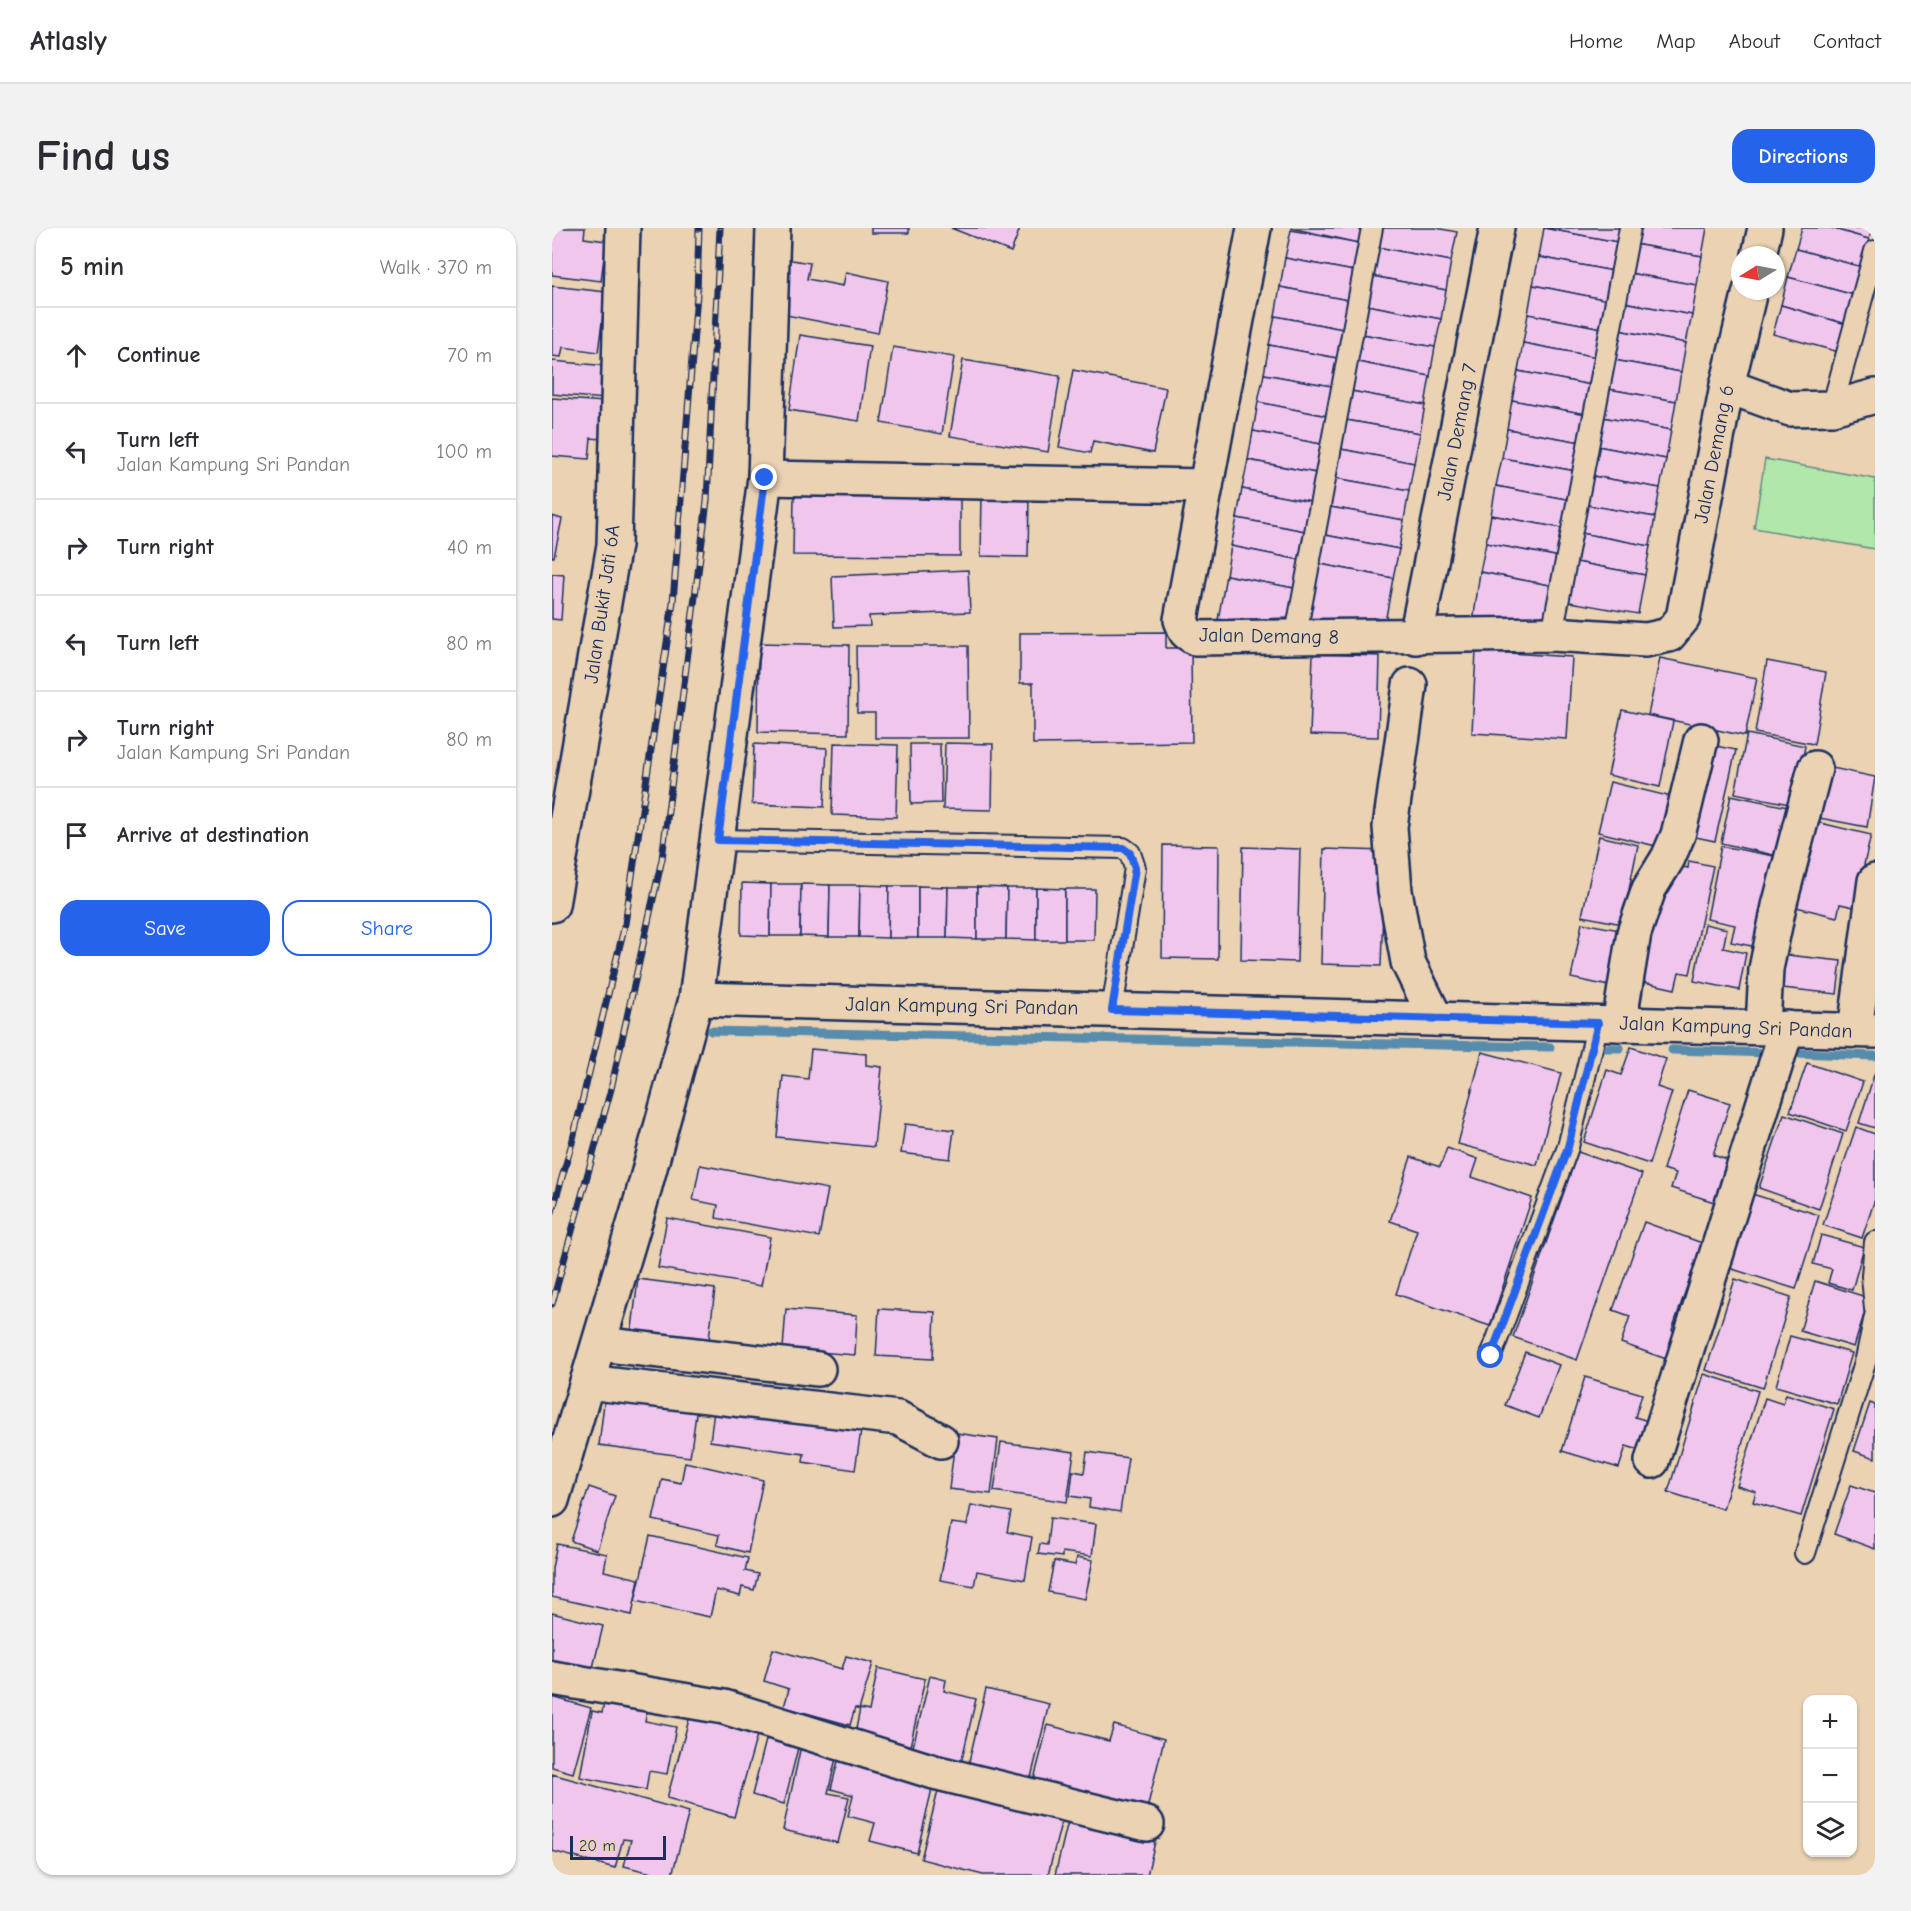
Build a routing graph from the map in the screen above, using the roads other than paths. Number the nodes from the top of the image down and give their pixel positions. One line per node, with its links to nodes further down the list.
1 (623, 228): 25 (street, Jalan Bukit Jati 6A)
2 (773, 228): 14 (street)
3 (1254, 228): 15 (street, Jalan Demang 8)
4 (1372, 228): 19 (lane)
5 (1497, 228): 18 (street, Jalan Demang 7)
6 (1630, 228): 17 (lane)
7 (1765, 228): 8 (street)
8 (1761, 246)
9 (1875, 250): 13 (lane)
10 (1748, 300): 11 (street, Jalan Demang 6)
11 (1727, 386): 13 (street); 16 (street, Jalan Demang 6)
12 (1875, 396): 13 (street)
13 (1832, 408)
14 (765, 478): 15 (street); 23 (street)
15 (1206, 486): 19 (street, Jalan Demang 8)
16 (1683, 618): 17 (street, Jalan Demang 8)
17 (1552, 634): 18 (street, Jalan Demang 8)
18 (1416, 637): 19 (street, Jalan Demang 8)
19 (1295, 639)
20 (1410, 685): 28 (street)
21 (1701, 740): 29 (street)
22 (1815, 768): 30 (street)
23 (718, 840): 26 (street); 27 (lane)
24 (1875, 881): 31 (street)
25 (552, 905)
26 (696, 999): 27 (street, Jalan Kampung Sri Pandan); 35 (street)
27 (1112, 1010): 28 (street, Jalan Kampung Sri Pandan)
28 (1436, 1018): 29 (street, Jalan Kampung Sri Pandan)
29 (1608, 1023): 30 (street, Jalan Kampung Sri Pandan); 36 (lane)
30 (1775, 1028): 31 (street, Jalan Kampung Sri Pandan); 40 (street)
31 (1865, 1031)
32 (1875, 1242): 33 (lane)
33 (1875, 1309)
34 (1875, 1316): 42 (lane)
35 (599, 1344): 37 (street); 38 (street)
36 (1491, 1356)
37 (818, 1369)
38 (588, 1382): 39 (street); 41 (street)
39 (941, 1441)
40 (1652, 1461)
41 (552, 1500)
42 (1805, 1552)
43 (552, 1678): 44 (street)
44 (1147, 1824)

